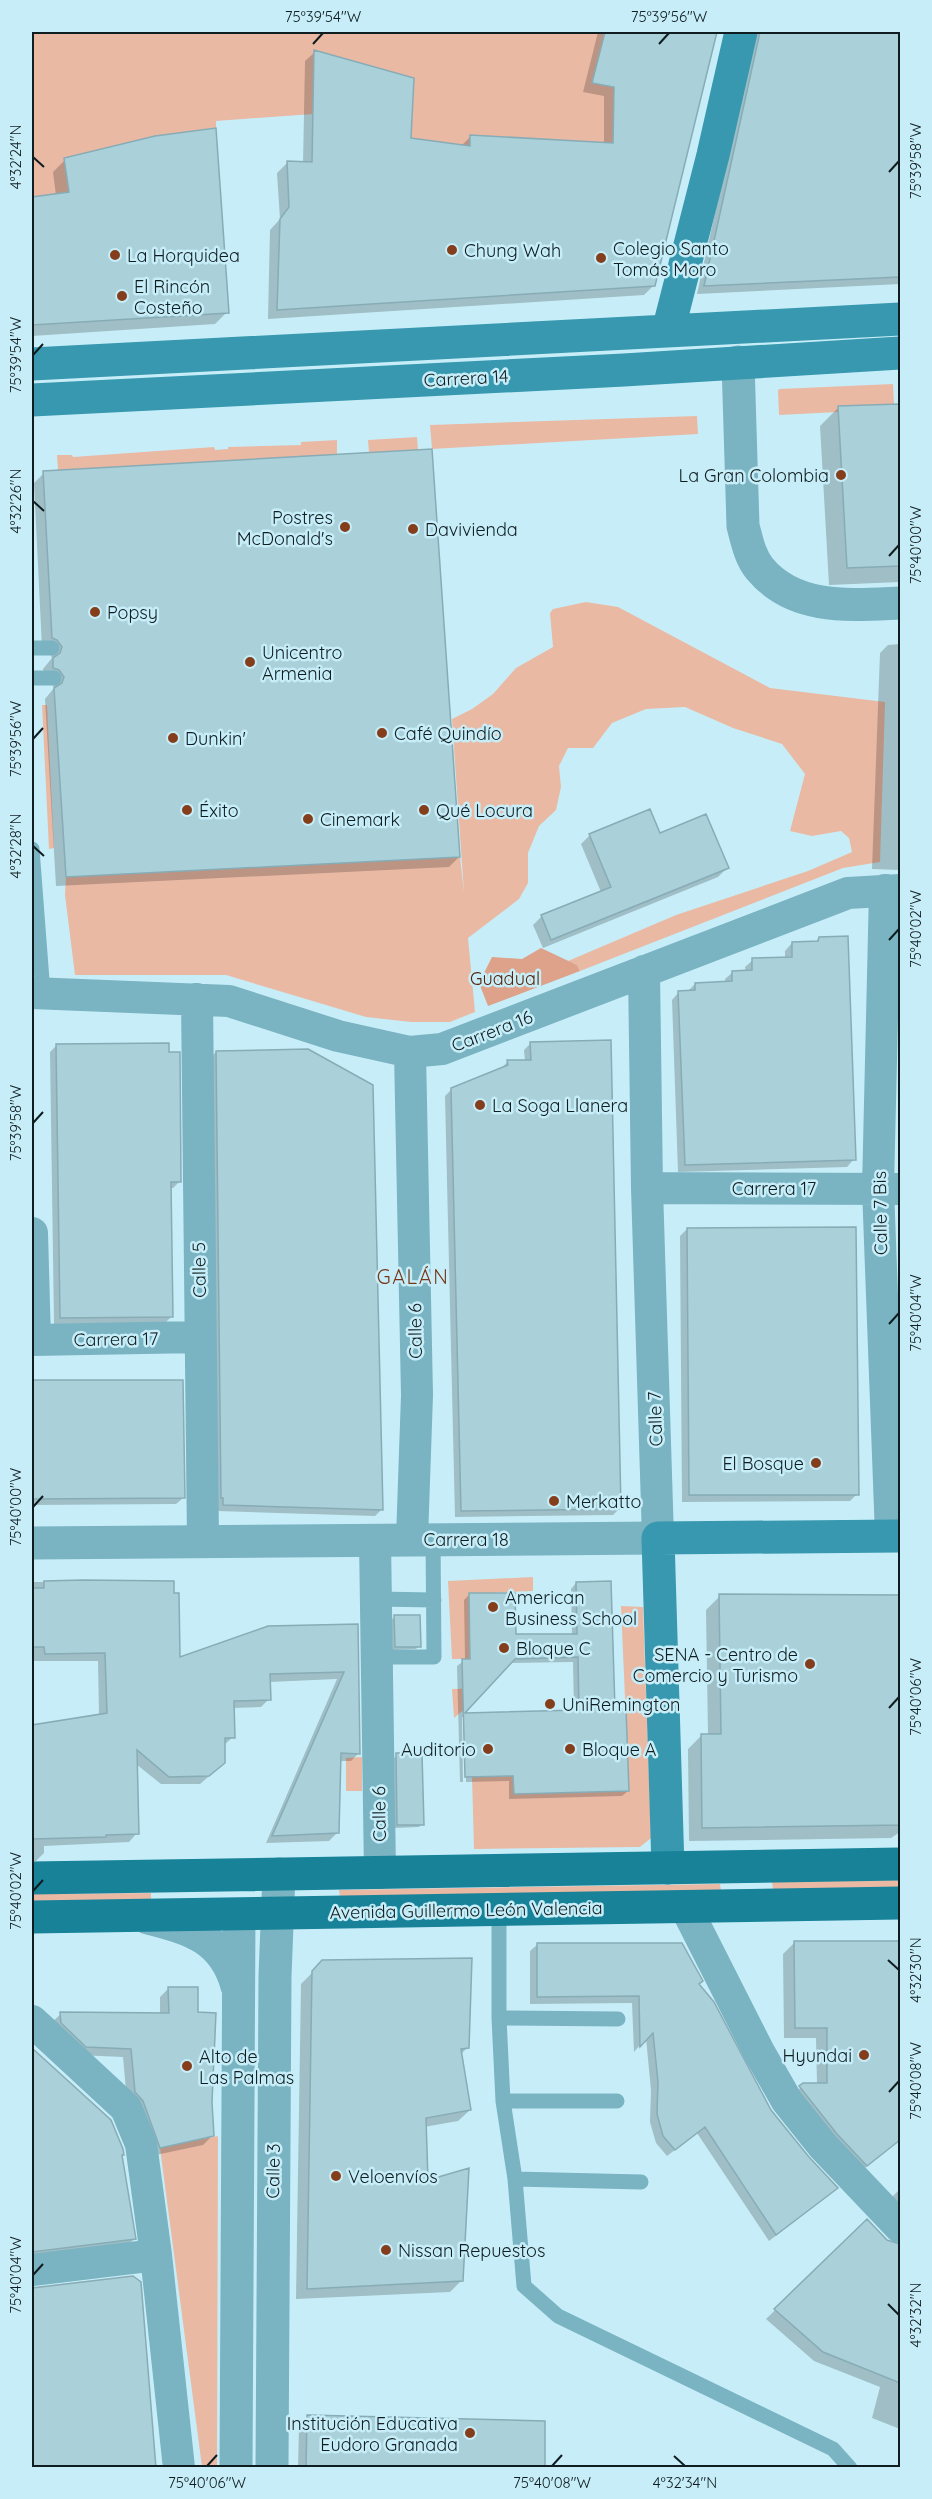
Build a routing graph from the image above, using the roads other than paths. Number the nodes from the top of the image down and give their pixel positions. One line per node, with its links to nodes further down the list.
1 (741, 32): 3 (main road)
2 (900, 319): 3 (main road, Carrera 14)
3 (668, 331): 6 (main road, Carrera 14)
4 (900, 353): 5 (main road, Carrera 14)
5 (738, 362): 7 (main road, Carrera 14); 8 (street)
6 (32, 364)
7 (32, 400)
8 (900, 603)
9 (32, 648): 10 (lane)
10 (52, 648)
11 (32, 678): 12 (lane)
12 (54, 678)
13 (32, 849): 16 (lane)
14 (893, 890): 15 (street, Carrera 16); 20 (street, Calle 7 Bis)
15 (644, 971): 18 (street, Carrera 16); 19 (street, Calle 7)
16 (37, 993): 17 (street, Carrera 16)
17 (197, 999): 18 (street, Carrera 16); 22 (street, Calle 5)
18 (410, 1052): 26 (street, Calle 6)
19 (647, 1188): 20 (street, Carrera 17); 25 (street, Calle 7)
20 (889, 1188): 24 (street, Calle 7 Bis)
21 (32, 1233): 23 (street)
22 (200, 1337): 23 (street, Carrera 17); 28 (street, Calle 5)
23 (33, 1340)
24 (896, 1536): 25 (main road, Carrera 18)
25 (658, 1538): 26 (street, Carrera 18); 34 (main road, Calle 7)
26 (422, 1539): 27 (street, Carrera 18); 31 (lane)
27 (375, 1540): 28 (street, Carrera 18); 30 (street, Calle 6)
28 (203, 1541): 29 (street, Carrera 18)
29 (32, 1543)
30 (376, 1599): 31 (lane); 32 (street, Calle 6)
31 (434, 1600): 32 (lane)
32 (376, 1657): 35 (street, Calle 6)
33 (900, 1864): 34 (main road)
34 (668, 1868): 35 (main road)
35 (380, 1873): 36 (main road)
36 (279, 1874): 37 (main road); 41 (street, Calle 3)
37 (32, 1878)
38 (900, 1903): 39 (main road, Avenida Guillermo León Valencia)
39 (685, 1906): 40 (main road, Avenida Guillermo León Valencia); 53 (street)
40 (499, 1910): 41 (main road, Avenida Guillermo León Valencia); 46 (lane)
41 (279, 1914): 42 (main road, Avenida Guillermo León Valencia); 58 (street, Calle 3)
42 (239, 1915): 43 (main road, Avenida Guillermo León Valencia); 45 (street, Calle 3)
43 (141, 1916): 44 (main road, Avenida Guillermo León Valencia); 45 (street)
44 (32, 1917)
45 (239, 1994): 57 (street, Calle 3)
46 (499, 2018): 47 (lane); 49 (lane)
47 (618, 2019)
48 (32, 2021): 54 (street)
49 (503, 2101): 50 (lane); 51 (lane)
50 (617, 2101)
51 (514, 2179): 52 (lane); 59 (lane)
52 (641, 2182)
53 (900, 2227)
54 (156, 2255): 55 (street); 56 (street)
55 (32, 2270)
56 (179, 2468)
57 (236, 2468)
58 (272, 2468)
59 (850, 2468)

